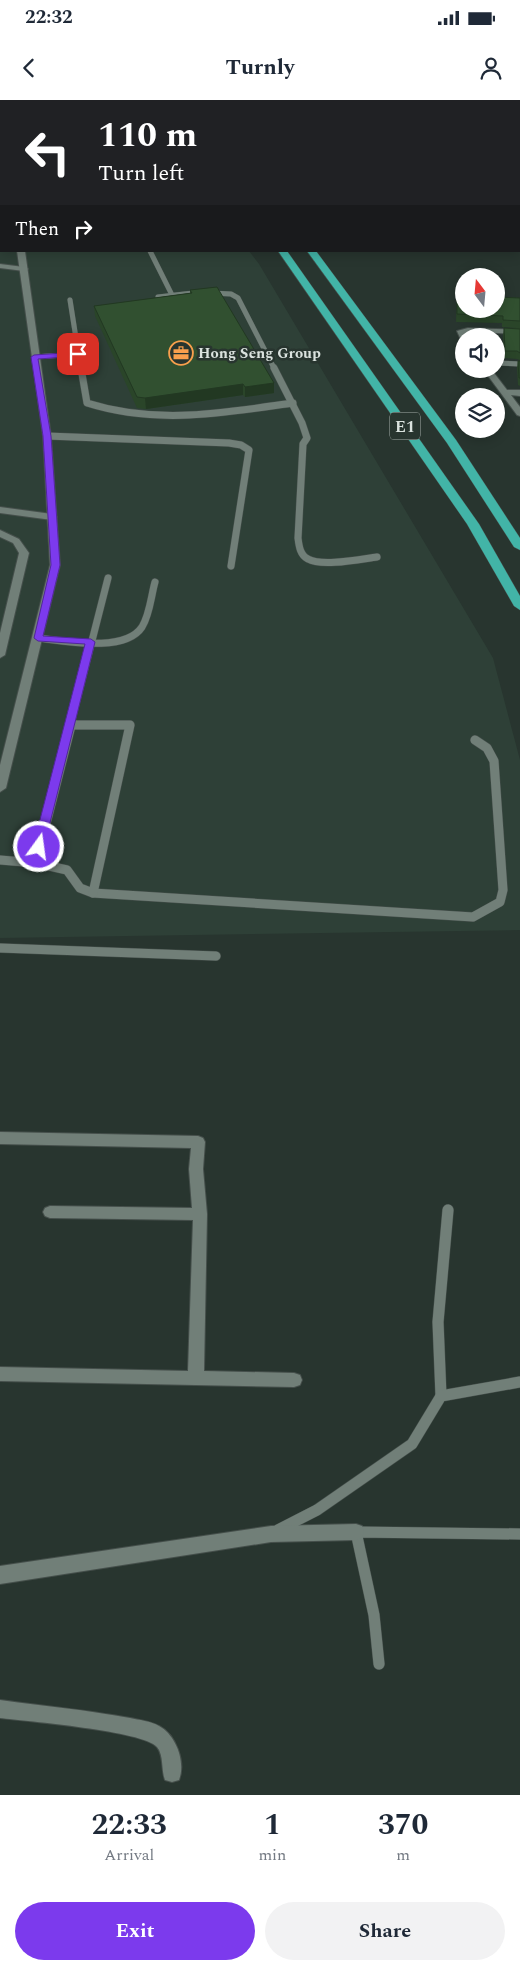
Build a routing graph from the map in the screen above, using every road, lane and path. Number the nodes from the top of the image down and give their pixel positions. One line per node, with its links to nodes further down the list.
1 (21, 252): 6 (street)
2 (150, 252): 7 (lane)
3 (283, 252): 32 (highway, E1)
4 (312, 252): 27 (highway, E1)
5 (0, 266): 6 (street)
6 (24, 269): 13 (street)
7 (172, 295): 8 (lane); 21 (lane)
8 (158, 297)
9 (70, 300): 12 (lane)
10 (520, 332): 11 (street)
11 (505, 333)
12 (78, 354): 13 (lane); 21 (lane)
13 (34, 357): 23 (street)
14 (505, 363): 15 (lane)
15 (520, 364)
16 (493, 378): 17 (street)
17 (501, 388)
18 (505, 392): 20 (street)
19 (505, 393): 22 (street)
20 (520, 393)
21 (294, 402): 28 (lane)
22 (520, 414)
23 (47, 436): 25 (street); 29 (lane)
24 (0, 510): 25 (street)
25 (52, 517): 33 (street)
26 (0, 533): 35 (street)
27 (520, 547)
28 (377, 557)
29 (230, 566)
30 (108, 578): 34 (lane)
31 (155, 582): 34 (lane)
32 (520, 606)
33 (38, 638): 34 (lane); 38 (street)
34 (91, 642): 36 (lane)
35 (0, 655)
36 (70, 724): 40 (lane); 41 (lane)
37 (475, 740): 41 (lane)
38 (0, 789)
39 (0, 860): 40 (lane)
40 (36, 863): 41 (lane)
41 (93, 893)
42 (0, 948): 43 (lane)
43 (216, 956)
44 (0, 1138): 47 (street)
45 (448, 1210): 52 (lane)
46 (50, 1212): 47 (street)
47 (200, 1214): 49 (street)
48 (0, 1374): 49 (street)
49 (196, 1378): 50 (street)
50 (294, 1380)
51 (520, 1382): 52 (lane)
52 (441, 1396): 54 (lane)
53 (356, 1532): 54 (street); 55 (lane); 57 (lane)
54 (271, 1534): 56 (street)
55 (520, 1534)
56 (0, 1575)
57 (379, 1664)
58 (0, 1709): 59 (street)
59 (172, 1773)

